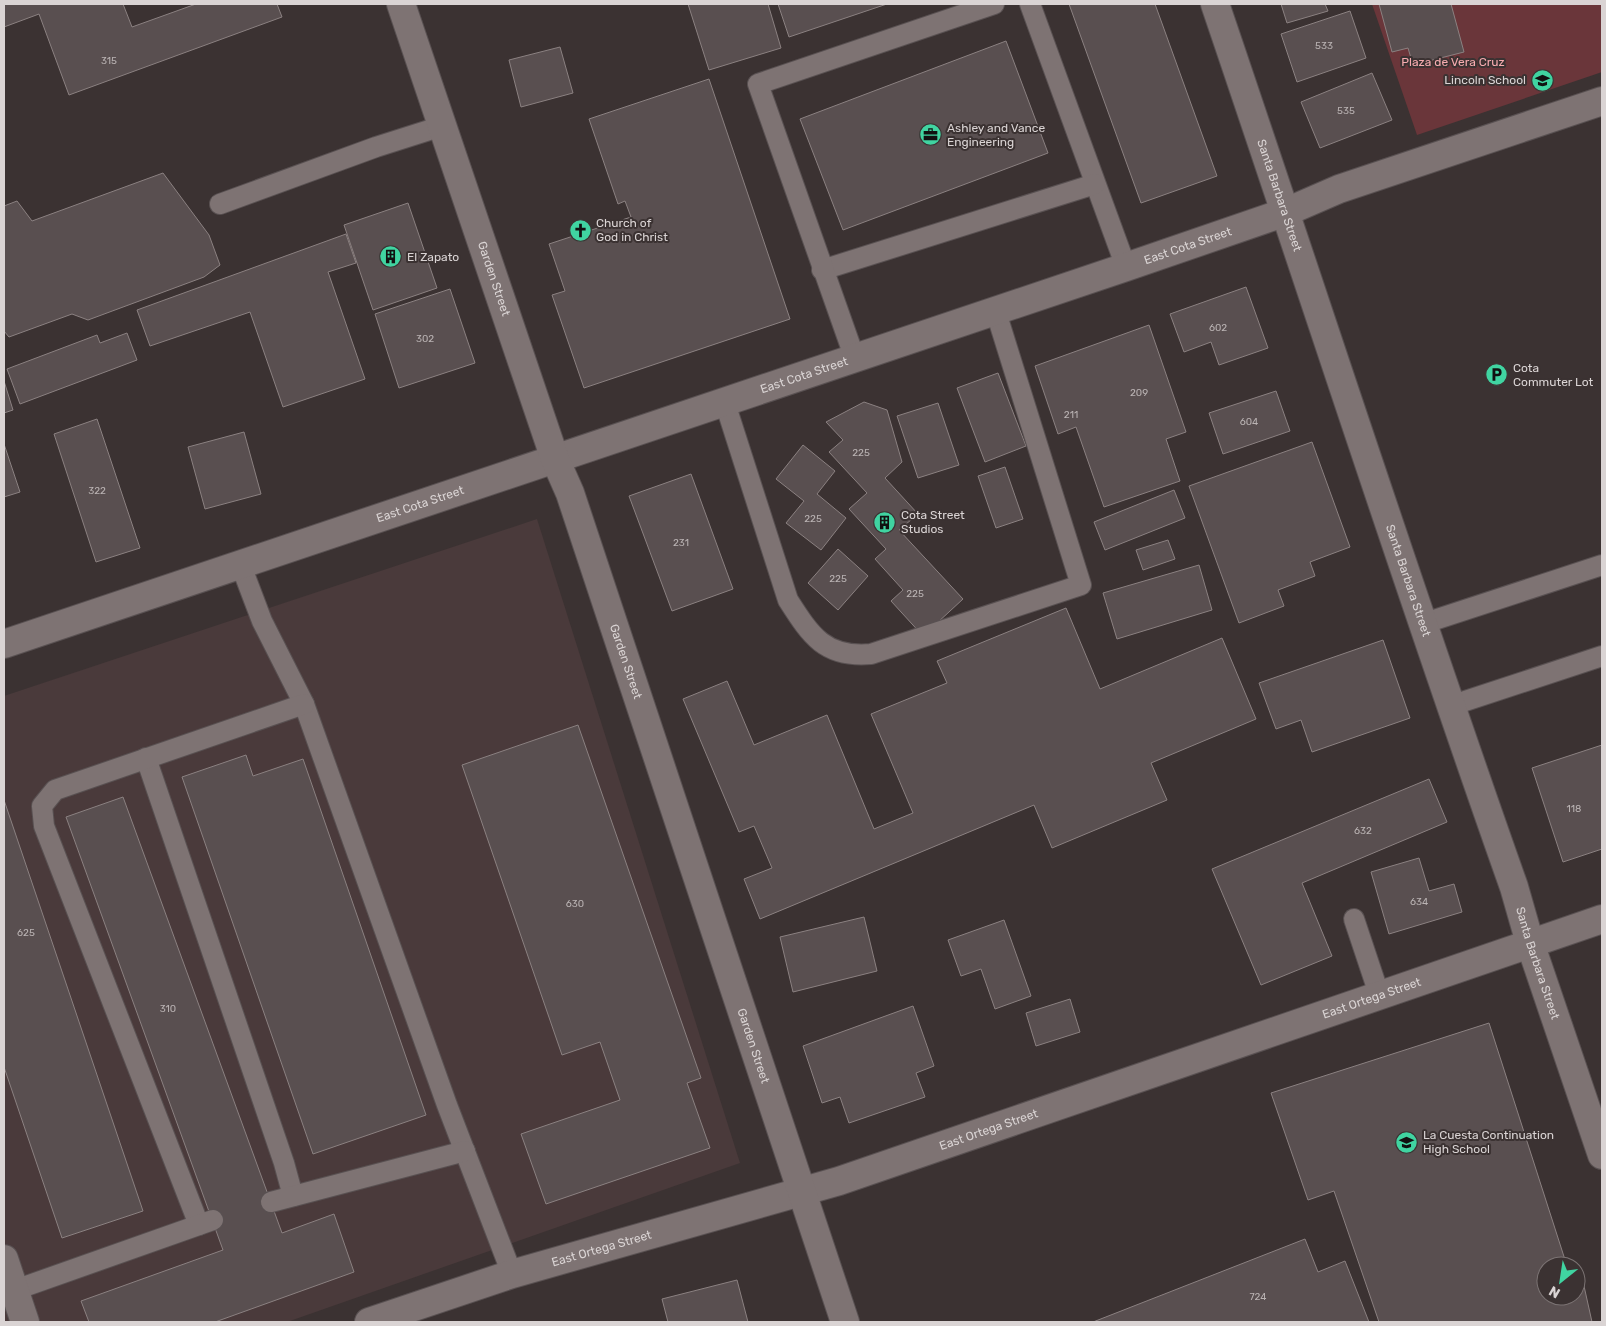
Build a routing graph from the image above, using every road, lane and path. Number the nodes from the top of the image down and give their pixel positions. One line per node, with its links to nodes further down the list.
1 (400, 4): 6 (street, Garden Street)
2 (994, 4): 11 (lane)
3 (1030, 4): 7 (lane)
4 (1215, 4): 9 (street, Santa Barbara Street)
5 (1602, 101): 9 (street, East Cota Street)
6 (442, 126): 8 (lane); 15 (street, Garden Street)
7 (1095, 184): 10 (lane); 11 (lane)
8 (220, 204)
9 (1286, 212): 10 (street, East Cota Street); 18 (street, Santa Barbara Street)
10 (1126, 267): 12 (street, East Cota Street)
11 (822, 270): 13 (lane)
12 (995, 309): 13 (street, East Cota Street); 14 (lane)
13 (854, 356): 14 (street, East Cota Street)
14 (724, 400): 15 (street, East Cota Street)
15 (555, 459): 16 (street, East Cota Street); 30 (street, Garden Street)
16 (240, 563): 19 (street, East Cota Street); 21 (lane)
17 (1602, 565): 18 (lane)
18 (1422, 624): 22 (street, Santa Barbara Street)
19 (4, 644)
20 (1602, 656): 22 (lane)
21 (304, 704): 23 (lane); 28 (lane)
22 (1450, 706): 26 (street, Santa Barbara Street)
23 (146, 758): 31 (lane); 34 (lane)
24 (1354, 919): 27 (lane)
25 (1602, 919): 26 (street, East Ortega Street)
26 (1530, 943): 27 (street, East Ortega Street); 29 (street, Santa Barbara Street)
27 (1379, 994): 30 (street, East Ortega Street)
28 (465, 1151): 31 (lane); 33 (lane)
29 (1602, 1155)
30 (802, 1190): 33 (street, East Ortega Street); 37 (street, Garden Street)
31 (293, 1196): 32 (lane)
32 (271, 1202)
33 (512, 1274): 36 (street, East Ortega Street)
34 (8, 1278): 35 (street)
35 (25, 1322)
36 (369, 1322)
37 (845, 1322)

